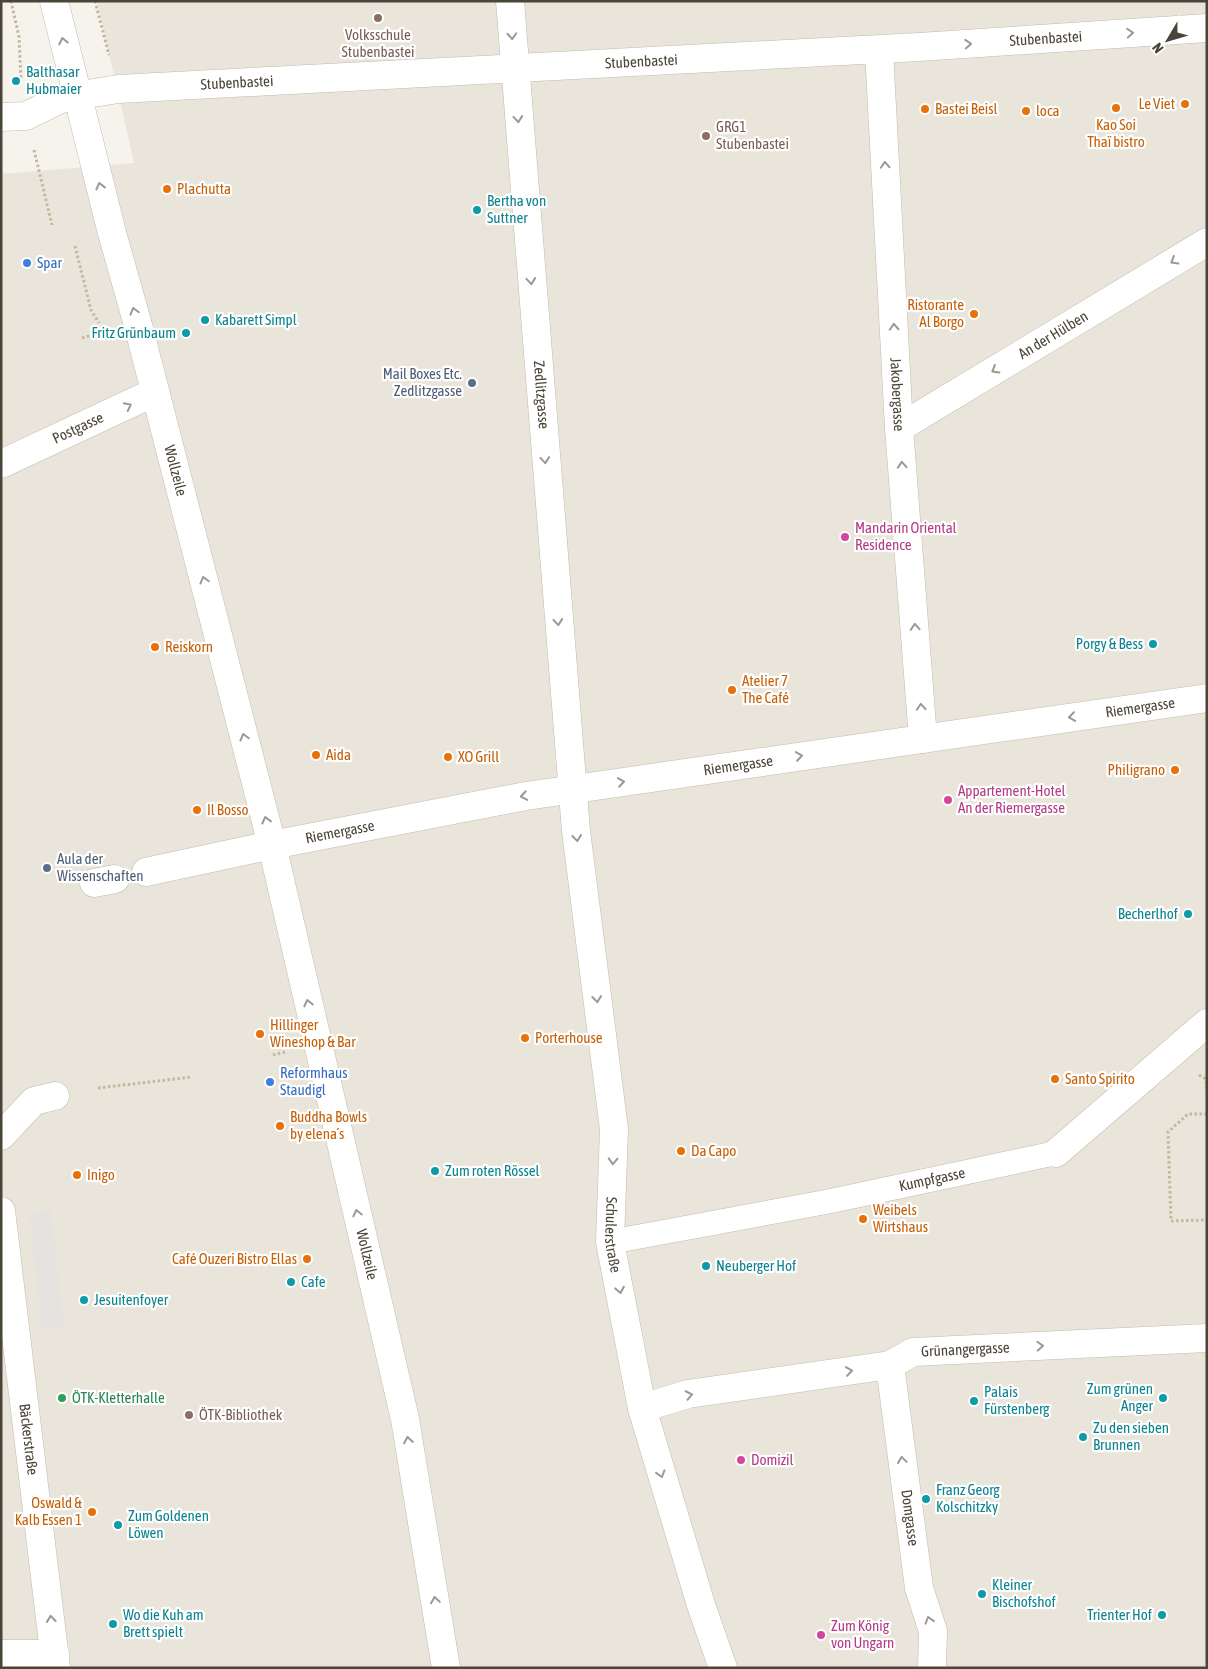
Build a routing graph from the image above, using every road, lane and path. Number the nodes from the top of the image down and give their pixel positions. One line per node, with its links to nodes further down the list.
1 (11, 1): 10 (path)
2 (54, 1): 9 (street, Wollzeile, one-way to 2)
3 (95, 1): 8 (path)
4 (510, 1): 7 (street, Zedlitzgasse, one-way to 7)
5 (1207, 28): 6 (street, Stubenbastei, one-way to 5)
6 (879, 50): 7 (street, Stubenbastei); 16 (street, Jakobergasse, one-way to 6)
7 (514, 70): 8 (street, Stubenbastei); 20 (street, Zedlitzgasse, one-way to 20)
8 (118, 90): 9 (street, Stubenbastei)
9 (77, 96): 10 (street, Stubenbastei); 15 (street, Wollzeile, one-way to 9)
10 (13, 116): 11 (path)
11 (52, 225)
12 (1207, 242): 16 (street, An der Hülben, one-way to 16)
13 (75, 246): 14 (path)
14 (91, 310)
15 (155, 392): 17 (street, Postgasse, one-way to 15); 21 (street, Wollzeile, one-way to 15)
16 (899, 428): 19 (street, Jakobergasse, one-way to 16)
17 (1, 464)
18 (1207, 698): 19 (street, Riemergasse, one-way to 19)
19 (923, 739): 20 (street, Riemergasse, one-way to 19)
20 (572, 790): 21 (street, Riemergasse, one-way to 21); 32 (street, Schulerstraße, one-way to 32)
21 (272, 845): 22 (street); 38 (street, Wollzeile, one-way to 21)
22 (146, 872)
23 (1207, 1024): 29 (street, Kumpfgasse)
24 (192, 1077): 25 (path)
25 (98, 1088)
26 (55, 1096): 28 (street)
27 (1207, 1114): 31 (path)
28 (1, 1136)
29 (1056, 1153): 32 (lane, Kumpfgasse)
30 (1, 1211): 37 (street, Bäckerstraße, one-way to 30)
31 (1207, 1220)
32 (610, 1242): 35 (street, Schulerstraße, one-way to 35)
33 (1207, 1338): 34 (street, Grünangergasse, one-way to 33)
34 (890, 1365): 35 (street, Grünangergasse, one-way to 34); 40 (street, Domgasse, one-way to 34)
35 (642, 1408): 39 (street, Schulerstraße, one-way to 39)
36 (1, 1654): 37 (street)
37 (56, 1661)
38 (446, 1668)
39 (723, 1668)
40 (932, 1668)

